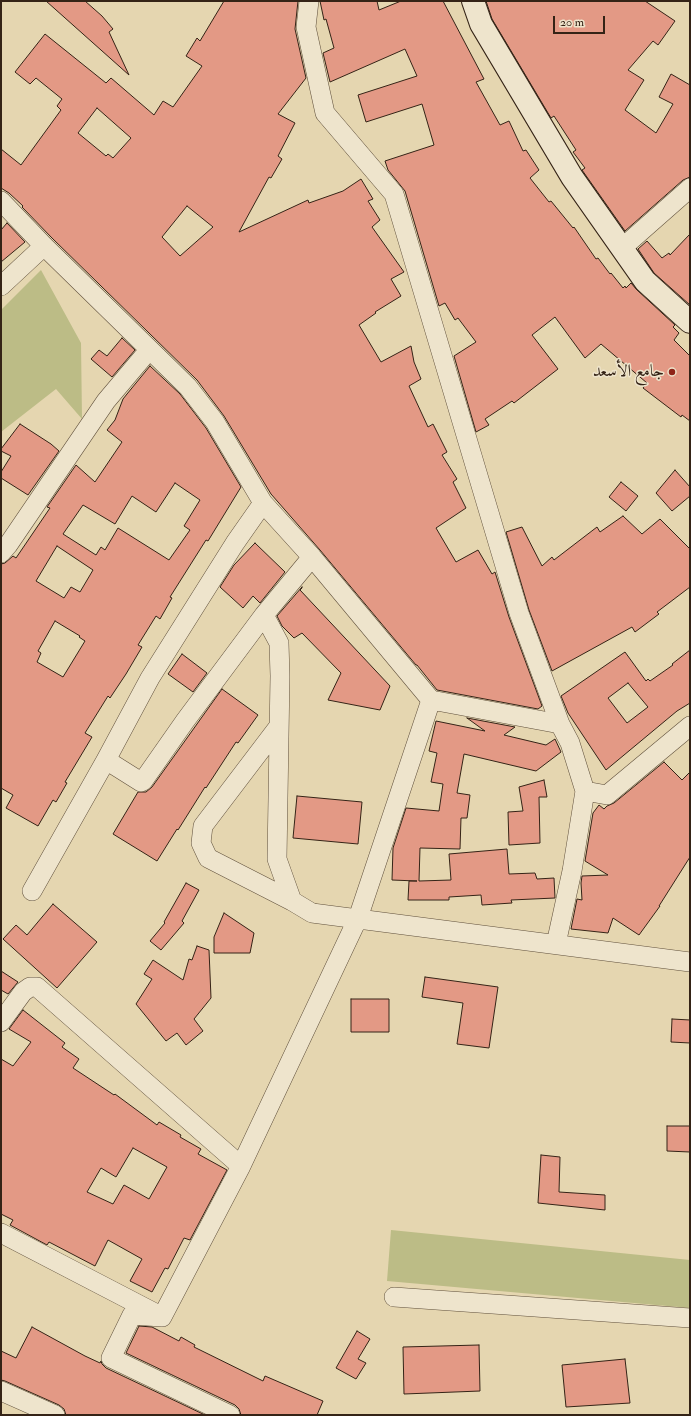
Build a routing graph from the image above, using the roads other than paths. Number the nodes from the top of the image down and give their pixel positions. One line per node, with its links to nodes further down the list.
1 (309, 1): 15 (street)
2 (474, 1): 6 (street)
3 (690, 188): 6 (street)
4 (1, 201): 5 (street)
5 (44, 246): 7 (street); 9 (street)
6 (622, 248): 8 (street)
7 (1, 286)
8 (690, 322)
9 (149, 350): 10 (street); 11 (street)
10 (263, 503): 12 (street); 18 (street)
11 (1, 554)
12 (312, 557): 13 (street); 14 (street)
13 (264, 615): 16 (street); 18 (street)
14 (431, 700): 15 (street); 22 (street)
15 (560, 724): 19 (street)
16 (279, 726): 21 (street); 21 (street)
17 (690, 726): 19 (street)
18 (106, 760): 20 (street)
19 (585, 791): 23 (street)
20 (32, 891)
21 (292, 901): 22 (street)
22 (358, 918): 23 (street); 26 (street)
23 (556, 944): 24 (street)
24 (690, 962)
25 (1, 1022): 26 (street)
26 (241, 1166): 29 (street)
27 (1, 1233): 29 (street)
28 (394, 1297): 30 (street)
29 (162, 1317): 33 (street)
30 (690, 1318)
31 (1, 1391): 32 (street)
32 (55, 1415)
33 (230, 1415)

